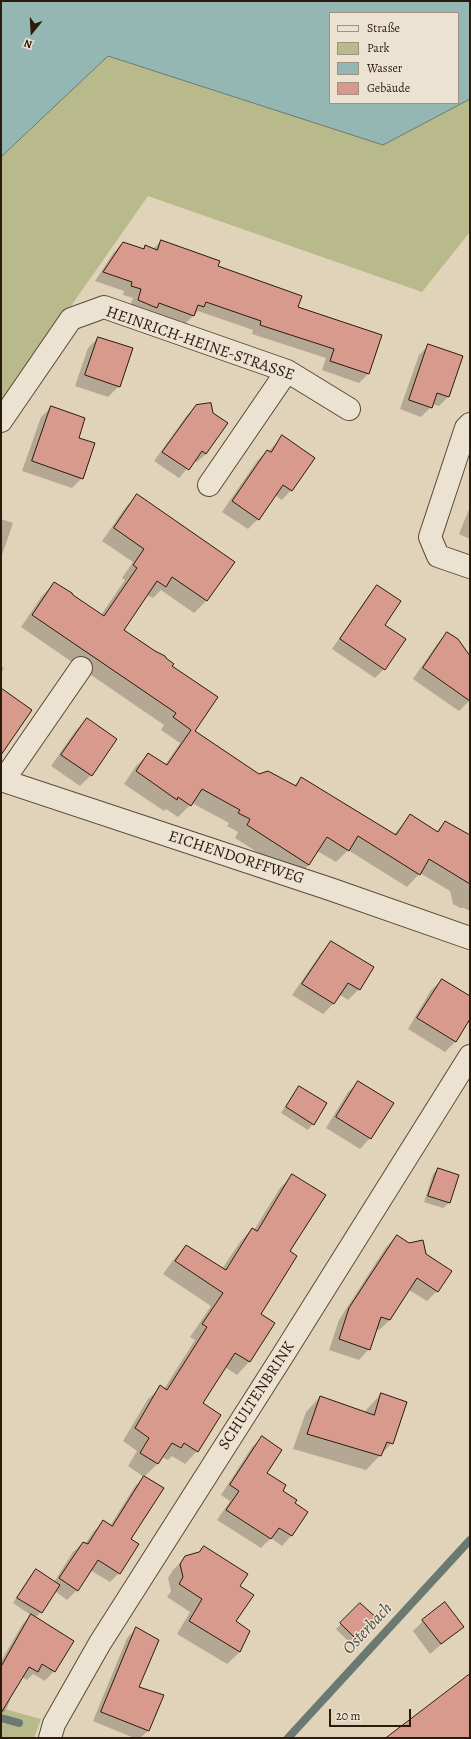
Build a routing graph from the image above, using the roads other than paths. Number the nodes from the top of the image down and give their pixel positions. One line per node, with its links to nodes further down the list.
1 (287, 371): 2 (street, HEINRICH-HEINE-STRASSE); 3 (street, HEINRICH-HEINE-STRASSE); 5 (street)
2 (349, 409)
3 (1, 421)
4 (470, 424): 6 (street)
5 (209, 485)
6 (470, 567)
7 (81, 668): 8 (street)
8 (2, 781): 9 (street, EICHENDORFFWEG)
9 (470, 938)
10 (470, 1056): 11 (street, SCHULTENBRINK)
11 (50, 1738)

